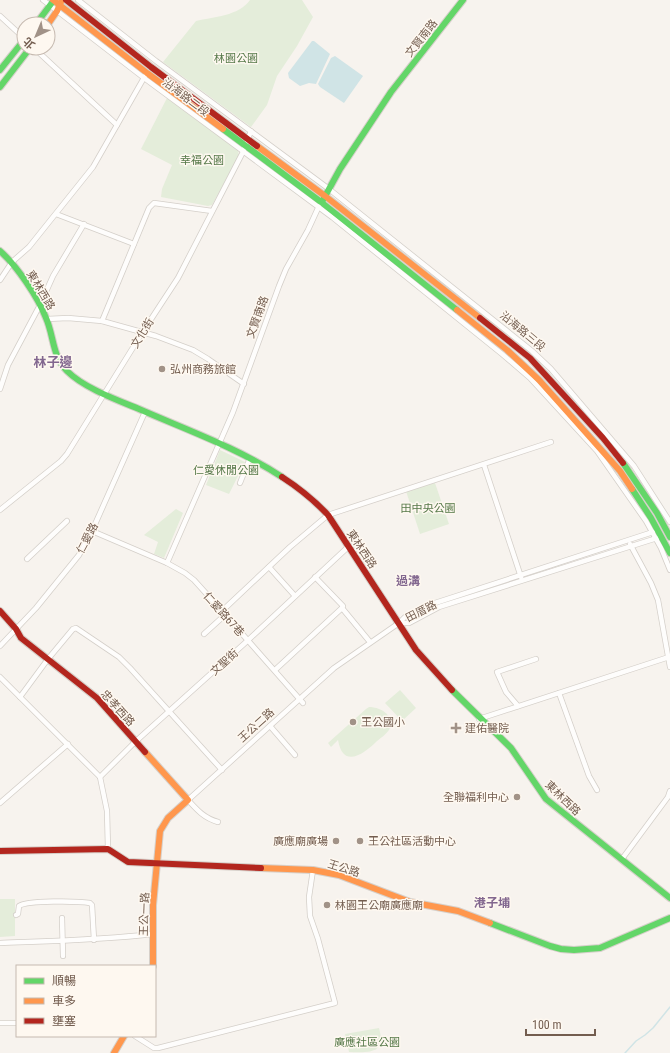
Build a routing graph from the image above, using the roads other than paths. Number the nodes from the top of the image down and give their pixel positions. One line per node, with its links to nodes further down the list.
1 (43, 0): 5 (street, 沿海路二段)
2 (66, 0): 15 (street, 沿海路二段)
3 (78, 0): 14 (street, 沿海路二段)
4 (463, 0): 23 (street, 文賢南路)
5 (52, 1): 6 (street, 沿海路二段); 8 (street)
6 (60, 5): 9 (street); 17 (street, 沿海路二段)
7 (0, 16): 10 (street)
8 (42, 16)
9 (53, 16)
10 (16, 31)
11 (16, 49): 16 (street)
12 (24, 56): 18 (street)
13 (43, 56): 19 (street)
14 (156, 61): 15 (street); 20 (street, 沿海路二段)
15 (151, 67): 17 (street); 21 (street, 沿海路二段)
16 (0, 70)
17 (145, 76): 19 (street); 22 (street, 沿海路二段)
18 (0, 87)
19 (117, 125): 27 (street)
20 (252, 131): 21 (street, 文化街); 23 (street, 沿海路二段)
21 (248, 139): 22 (street, 文化街); 24 (street, 沿海路二段)
22 (244, 149): 25 (street, 沿海路二段); 26 (street, 文化街)
23 (329, 189): 24 (street, 文賢南路); 31 (street, 沿海路三段)
24 (325, 196): 25 (street, 文賢南路); 32 (street, 沿海路三段)
25 (320, 205): 34 (street); 44 (street, 文賢南路)
26 (212, 211): 29 (street); 39 (street, 文化街)
27 (56, 214): 28 (street); 33 (street)
28 (84, 224): 29 (street); 36 (street)
29 (134, 244): 38 (street)
30 (0, 251): 33 (street, 東林西路)
31 (411, 254): 32 (street); 40 (street, 沿海路三段)
32 (406, 260): 34 (street); 40 (street, 沿海路三段)
33 (12, 262): 35 (street); 36 (street, 東林西路)
34 (400, 268): 43 (street)
35 (0, 280)
36 (40, 305): 37 (street, 東林西路); 45 (street)
37 (47, 319): 38 (street); 46 (street, 東林西路)
38 (102, 321): 39 (street)
39 (142, 333): 44 (street); 46 (street, 文化街)
40 (514, 341): 41 (street, 沿海路三段); 42 (street, 沿海路三段)
41 (546, 364): 42 (street); 48 (street, 沿海路三段)
42 (541, 369): 43 (street); 48 (street, 沿海路三段)
43 (533, 377): 60 (street)
44 (244, 384): 50 (street, 文賢南路)
45 (0, 389)
46 (104, 394): 47 (street, 東林西路); 55 (street, 文化街)
47 (145, 412): 50 (street, 東林西路); 59 (street, 仁愛路)
48 (587, 416): 49 (street, 沿海路三段)
49 (605, 436): 58 (street, 沿海路三段); 60 (street, 沿海路三段)
50 (219, 442): 52 (street, 東林西路); 66 (street, 文賢南路)
51 (551, 442): 53 (street)
52 (250, 458): 54 (street); 56 (street, 東林西路)
53 (484, 465): 56 (street); 69 (street)
54 (240, 483)
55 (0, 510)
56 (328, 516): 63 (street, 東林西路); 67 (street)
57 (67, 520): 65 (street)
58 (670, 522)
59 (92, 531): 66 (street, 仁愛路67巷); 77 (street, 仁愛路)
60 (663, 533): 61 (street, 田厝路); 62 (street, 田厝路); 64 (street); 68 (street)
61 (628, 540): 62 (street); 69 (street, 田厝路)
62 (631, 546): 71 (street, 田厝路); 82 (street)
63 (348, 547): 70 (street, 文聖街); 76 (street, 東林西路)
64 (670, 553)
65 (27, 559)
66 (167, 563): 75 (street, 仁愛路67巷)
67 (269, 567): 72 (street); 75 (street)
68 (670, 570)
69 (520, 575): 71 (street); 76 (street, 田厝路)
70 (316, 577): 72 (street, 文聖街); 73 (street)
71 (522, 581): 76 (street, 田厝路)
72 (295, 596): 79 (street, 文聖街)
73 (342, 608): 80 (street); 86 (street)
74 (0, 611): 77 (street, 忠孝西路)
75 (224, 612): 78 (street); 79 (street, 仁愛路67巷)
76 (399, 623): 80 (street, 王公二路); 93 (street, 東林西路)
77 (16, 628): 81 (street, 仁愛路); 83 (street, 忠孝西路)
78 (204, 634)
79 (248, 640): 86 (street, 仁愛路67巷); 92 (street, 文聖街)
80 (370, 642): 90 (street, 王公二路)
81 (0, 646)
82 (669, 657): 85 (street); 88 (street)
83 (48, 659): 89 (street); 92 (street); 95 (street, 忠孝西路)
84 (536, 659): 91 (street)
85 (670, 667)
86 (275, 670): 90 (street, 仁愛路67巷)
87 (0, 676): 89 (street)
88 (559, 693): 91 (street); 100 (street)
89 (20, 697): 96 (street)
90 (302, 701): 94 (street, 王公二路)
91 (518, 706): 93 (street)
92 (169, 711): 95 (street, 文聖街); 98 (street)
93 (479, 719): 107 (street, 東林西路)
94 (270, 726): 97 (street); 98 (street, 王公二路)
95 (135, 742): 99 (street, 文聖街); 102 (street, 忠孝西路)
96 (68, 744): 99 (street); 103 (street)
97 (295, 755)
98 (222, 770): 102 (street, 王公二路)
99 (100, 777): 105 (street)
100 (597, 790)
101 (670, 791): 107 (street)
102 (188, 800): 104 (street, 忠孝西路); 108 (street, 王公二路)
103 (0, 802)
104 (218, 822)
105 (108, 849): 106 (street); 108 (street, 王公路)
106 (0, 851)
107 (622, 859): 110 (street, 東林西路)
108 (156, 863): 109 (street, 王公路); 114 (street, 王公一路)
109 (313, 870): 113 (street, 王公路); 123 (street)
110 (670, 898)
111 (16, 915): 115 (street)
112 (62, 918): 116 (street)
113 (670, 918)
114 (153, 934): 115 (street); 119 (street, 王公一路)
115 (94, 940): 116 (street)
116 (62, 942): 117 (street); 118 (street)
117 (0, 943)
118 (63, 956)
119 (153, 965)
120 (0, 1023): 121 (street)
121 (16, 1023)
122 (123, 1037): 124 (street)
123 (137, 1037)
124 (114, 1053)

